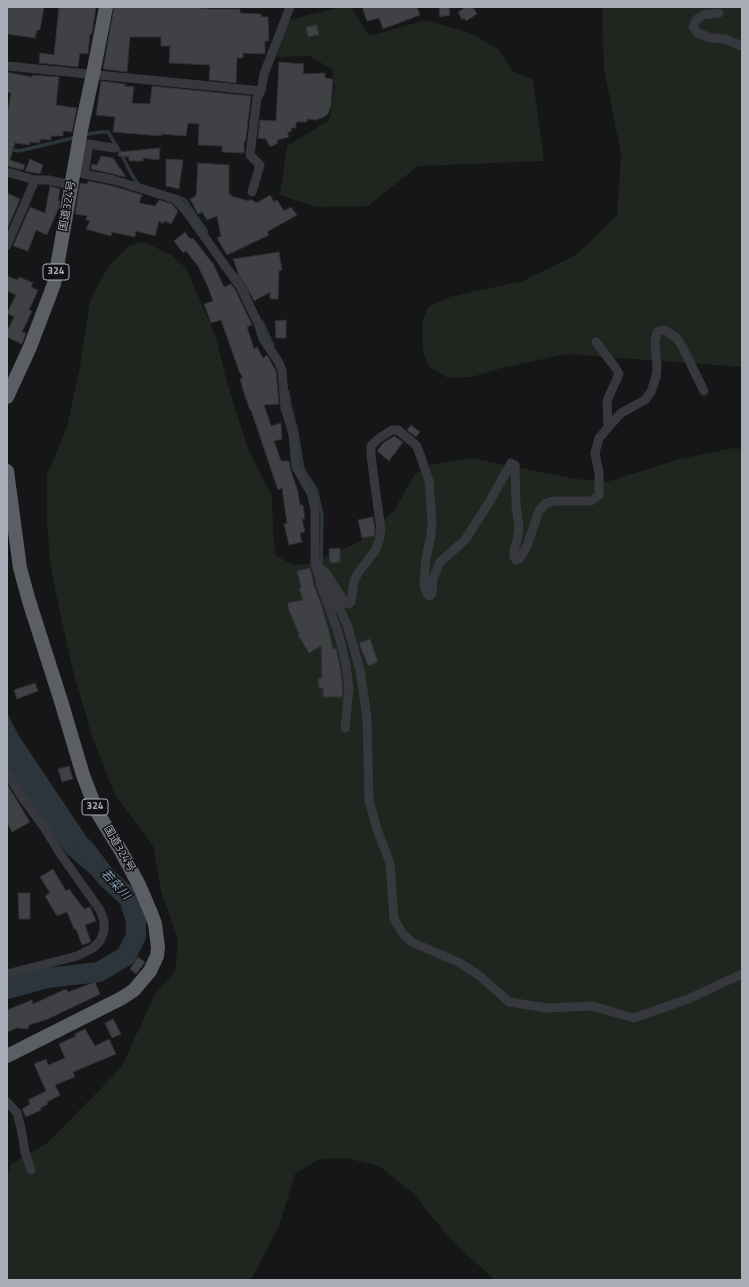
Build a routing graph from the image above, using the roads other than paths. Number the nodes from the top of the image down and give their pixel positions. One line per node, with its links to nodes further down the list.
1 (106, 7): 8 (highway, 国道324号 / 324)
2 (283, 7): 4 (street)
3 (296, 7): 4 (street)
4 (290, 8): 9 (street)
5 (719, 12): 6 (street)
6 (742, 46)
7 (7, 66): 8 (street)
8 (94, 74): 9 (street); 10 (highway, 国道324号 / 324)
9 (261, 91): 15 (street)
10 (82, 139): 11 (street); 14 (highway, 国道324号 / 324); 22 (street)
11 (114, 148)
12 (7, 172): 13 (street)
13 (34, 180): 14 (street); 16 (street)
14 (71, 184): 19 (highway, 国道324号 / 324)
15 (252, 192)
16 (7, 245)
17 (596, 342): 20 (street)
18 (704, 391): 20 (street)
19 (7, 397)
20 (608, 428): 22 (street)
21 (7, 471): 28 (highway, 国道324号 / 324)
22 (315, 564): 23 (street)
23 (320, 580): 24 (street); 27 (street)
24 (345, 728)
25 (7, 773): 26 (street)
26 (7, 974)
27 (742, 974)
28 (7, 1056)
29 (7, 1102): 30 (street)
30 (31, 1170)

